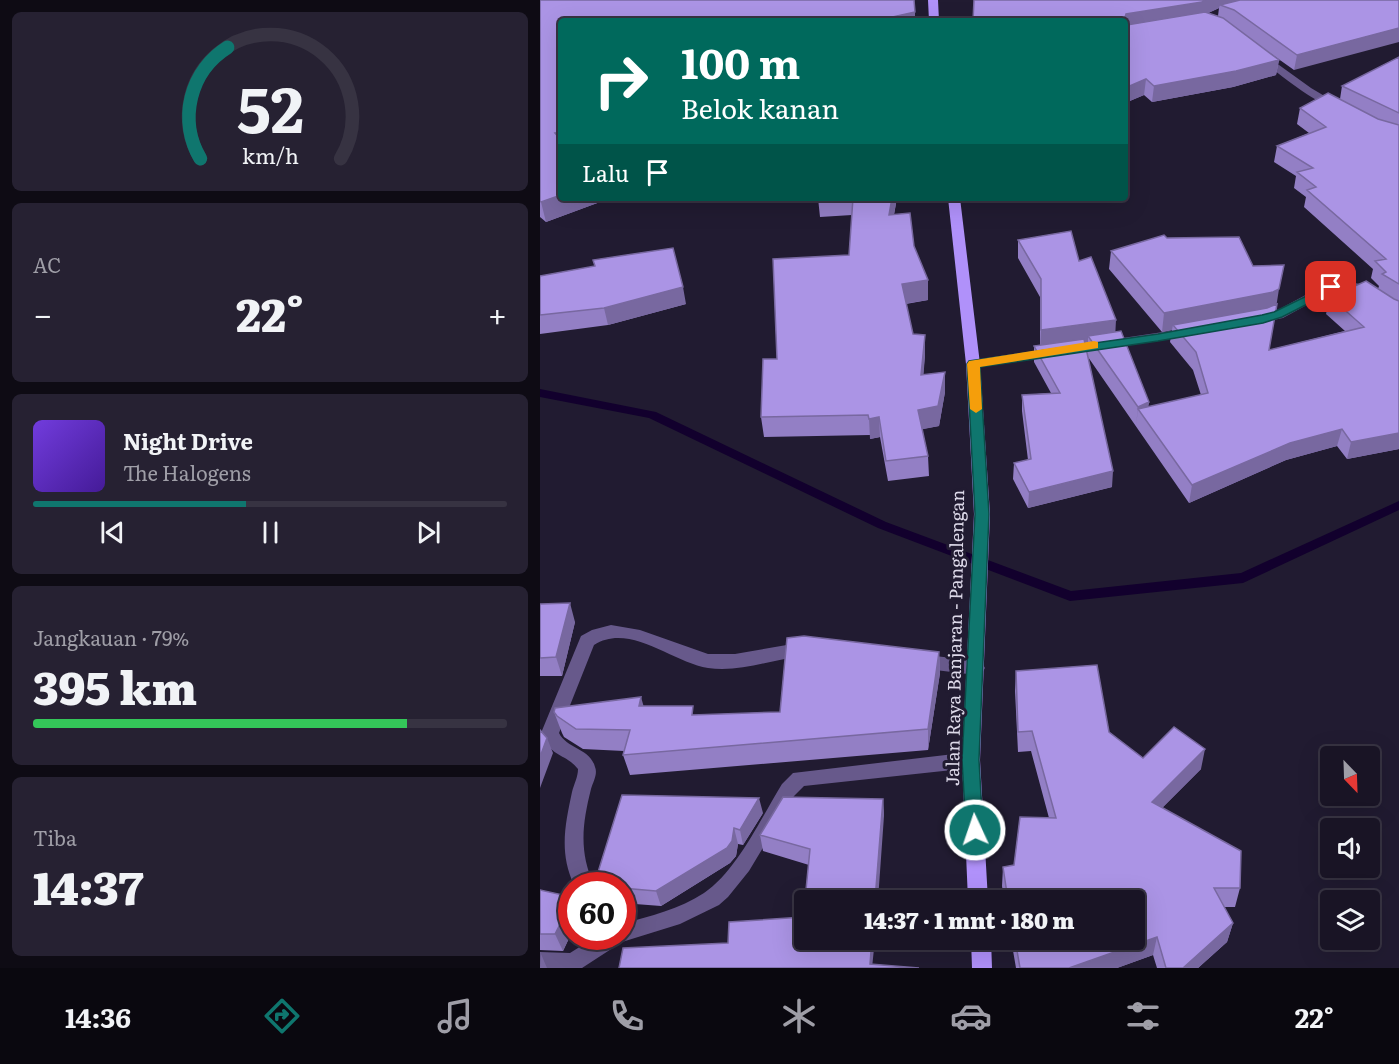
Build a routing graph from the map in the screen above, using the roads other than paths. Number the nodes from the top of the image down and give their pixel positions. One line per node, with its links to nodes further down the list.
1 (933, 0): 2 (main road)
2 (934, 18)
3 (1253, 49): 4 (street)
4 (1350, 114)
5 (954, 201): 9 (main road, Jalan Raya Banjaran - Pangalengan)
6 (1399, 313): 7 (street)
7 (1240, 323)
8 (1205, 329): 9 (street)
9 (973, 364): 12 (main road, Jalan Raya Banjaran - Pangalengan)
10 (822, 647): 14 (street)
11 (906, 660): 12 (street)
12 (976, 662): 13 (main road, Jalan Raya Banjaran - Pangalengan)
13 (971, 760): 15 (main road, Jalan Raya Banjaran - Pangalengan); 16 (street)
14 (579, 872)
15 (978, 890)
16 (636, 929)
17 (593, 950): 19 (street)
18 (981, 950): 20 (main road)
19 (540, 962)
20 (982, 968)

